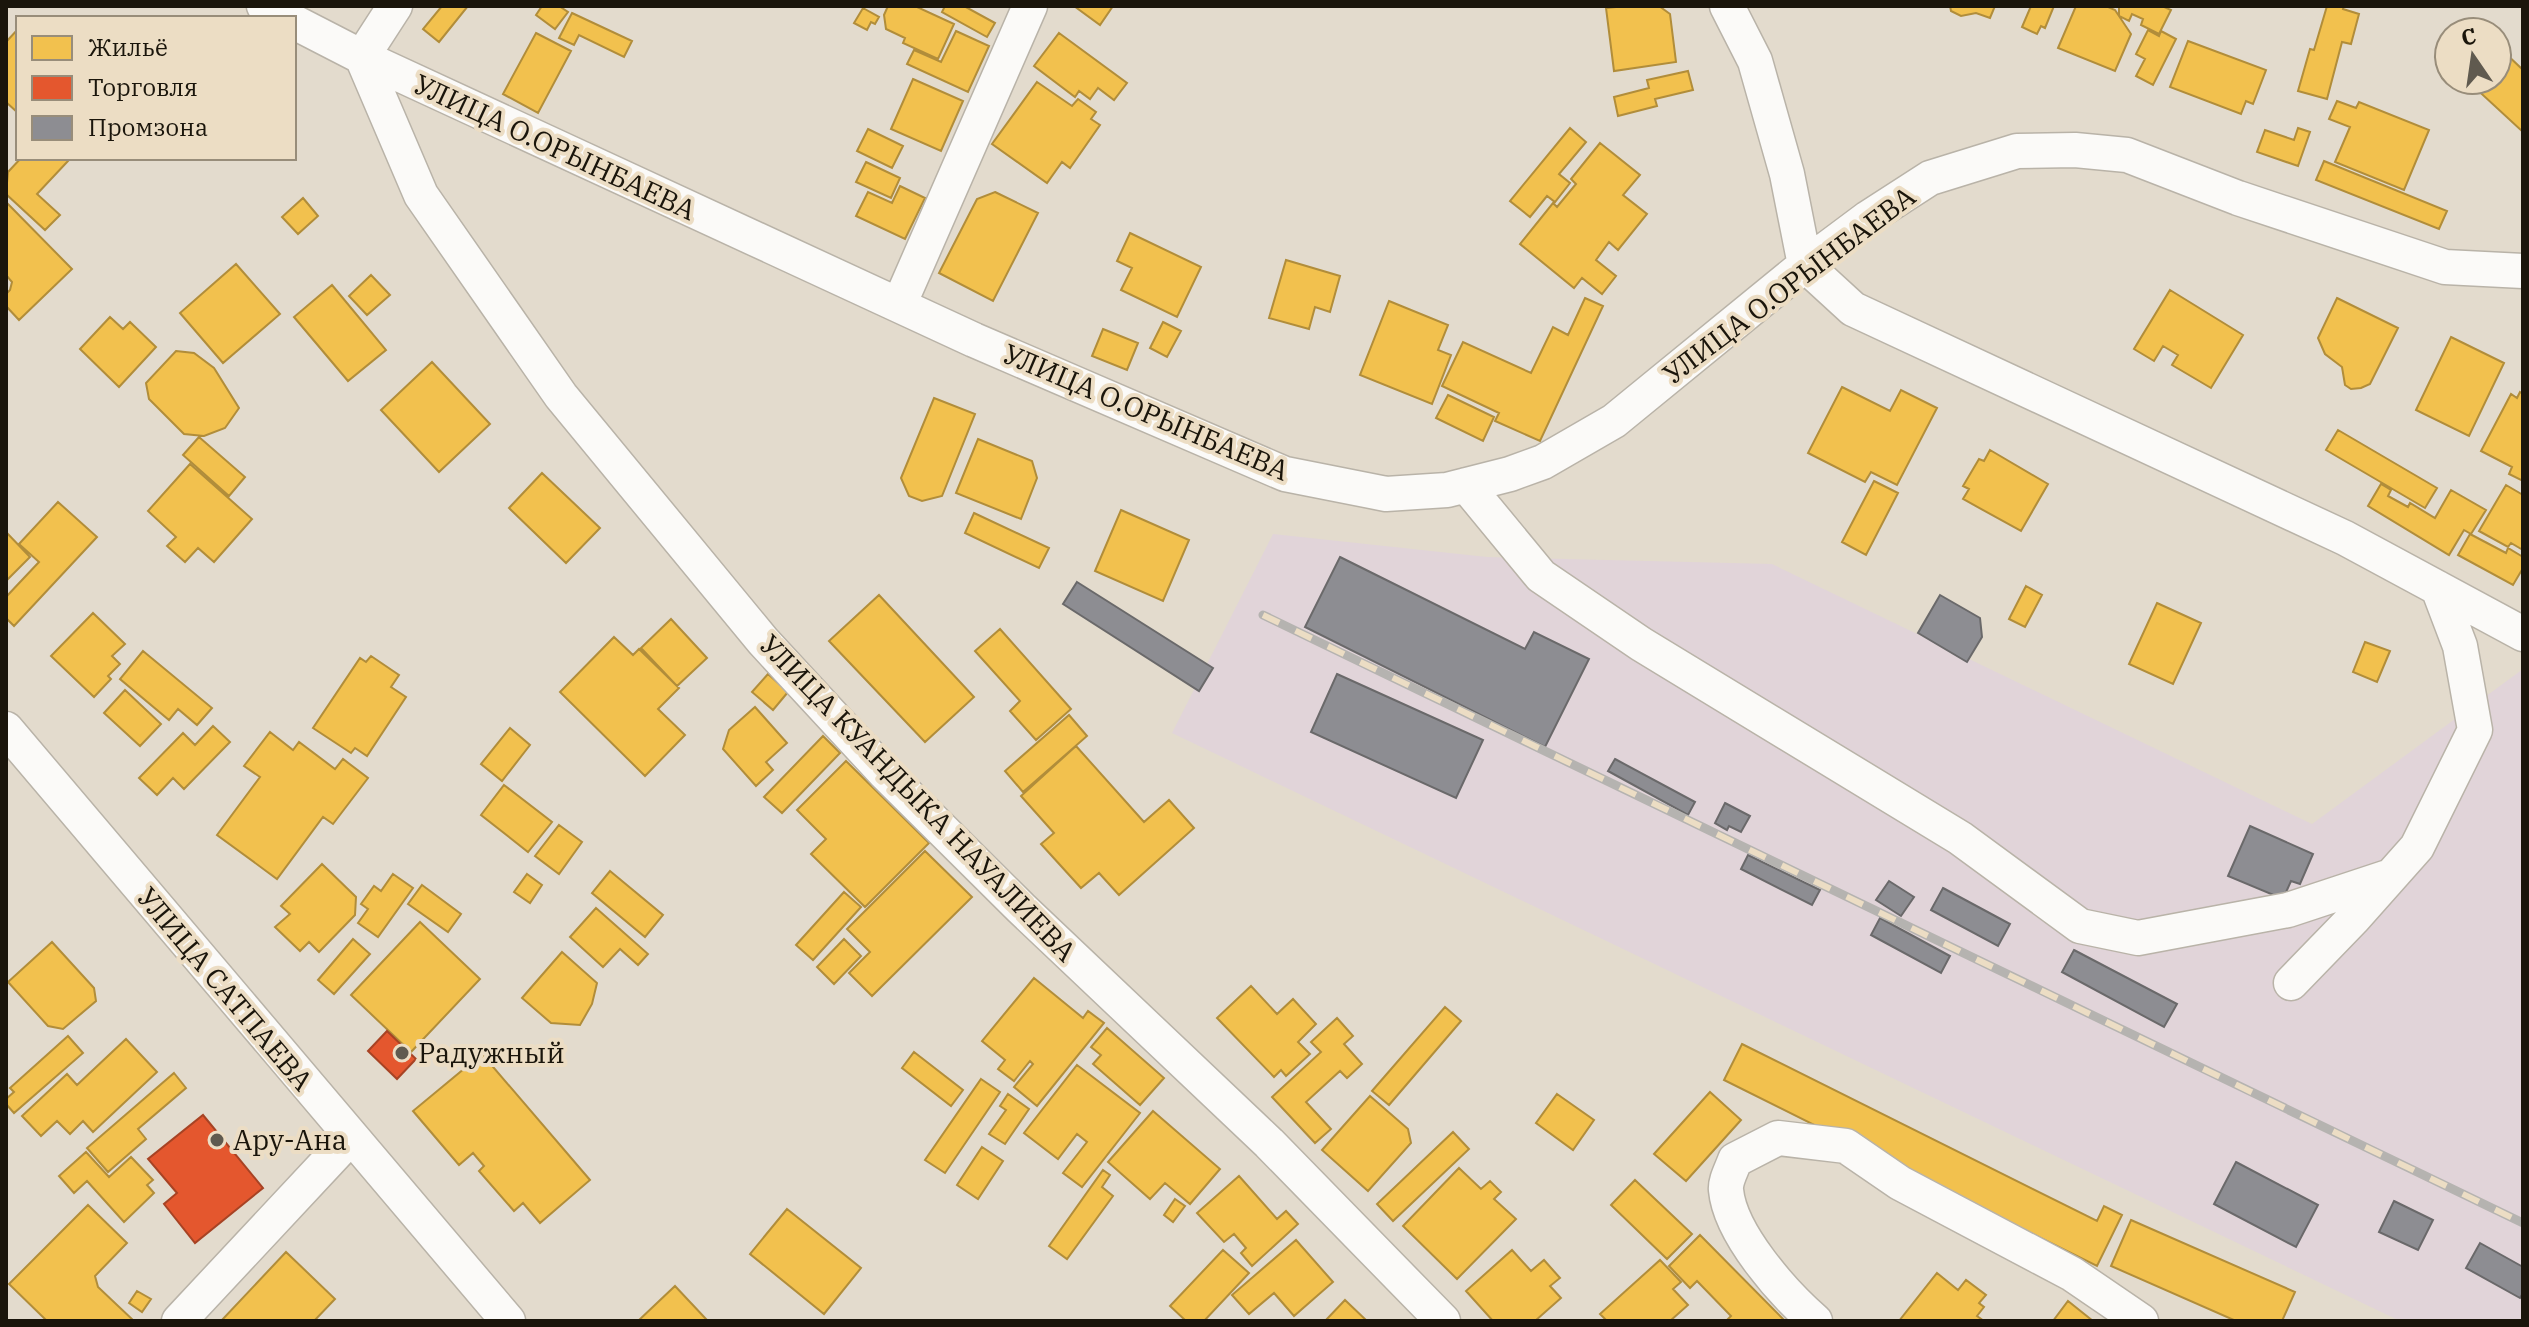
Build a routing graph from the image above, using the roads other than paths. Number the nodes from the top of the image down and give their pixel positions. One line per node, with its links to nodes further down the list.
1 (264, 6): 5 (street)
2 (395, 6): 7 (street)
3 (1030, 6): 10 (street)
4 (1727, 6): 8 (street)
5 (283, 16)
6 (296, 23): 7 (street, УЛИЦА О.ОРЫНБАЕВА)
7 (362, 57): 10 (street, УЛИЦА О.ОРЫНБАЕВА); 20 (street, УЛИЦА КУАНДЫКА НАУАЛИЕВА)
8 (1805, 265): 9 (street, УЛИЦА О.ОРЫНБАЕВА); 11 (street, УЛИЦА О.ОРЫНБАЕВА); 12 (street)
9 (2523, 271)
10 (899, 305): 11 (street, УЛИЦА О.ОРЫНБАЕВА)
11 (1466, 485): 15 (street)
12 (2438, 588): 13 (street); 15 (street)
13 (2523, 634)
14 (6, 729): 17 (street, УЛИЦА САТПАЕВА)
15 (2391, 876): 16 (street)
16 (2291, 983)
17 (350, 1138): 18 (street); 19 (street, УЛИЦА САТПАЕВА)
18 (179, 1321)
19 (508, 1321)
20 (1443, 1321)
21 (1815, 1321): 22 (street)
22 (2141, 1321)

